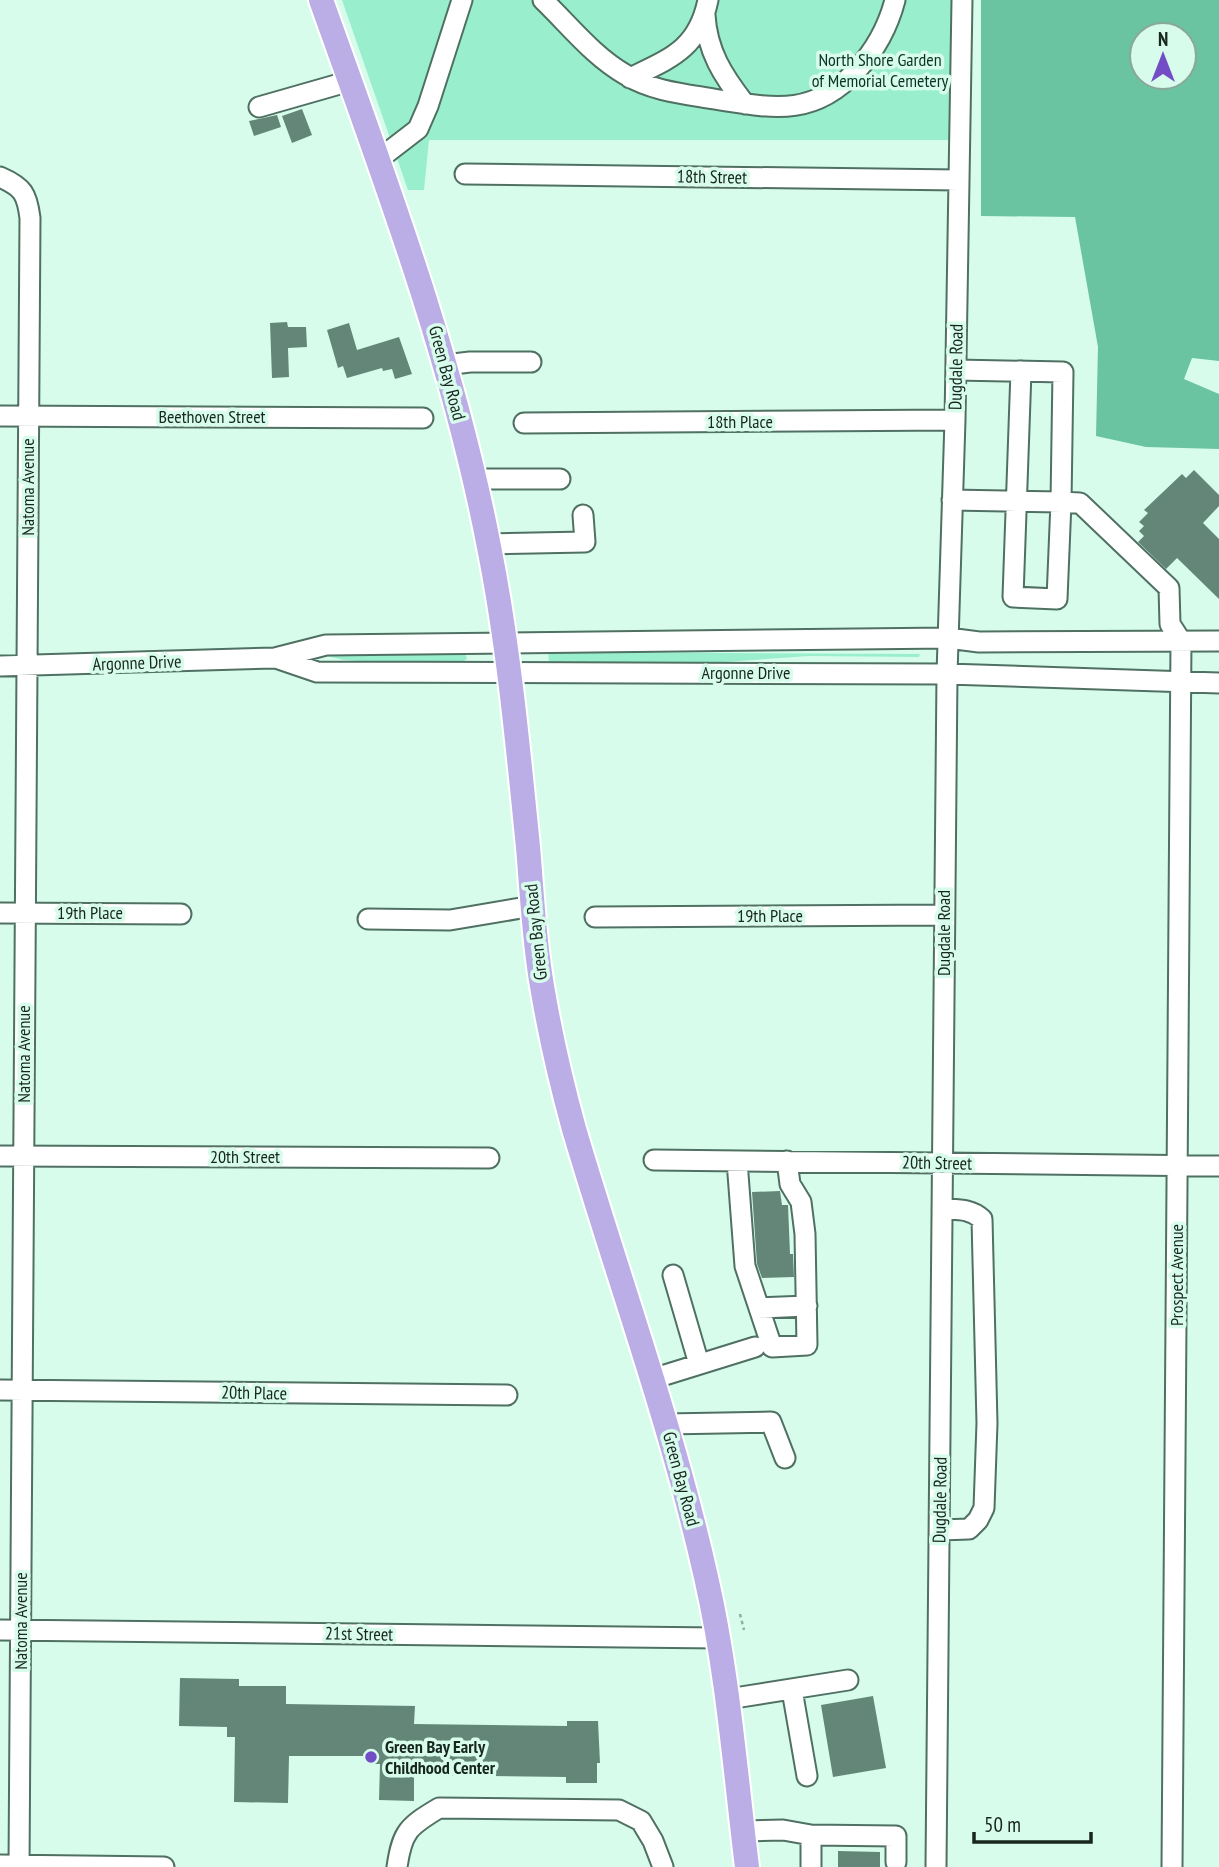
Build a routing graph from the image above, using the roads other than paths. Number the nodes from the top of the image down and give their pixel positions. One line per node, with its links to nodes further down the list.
1 (321, 0): 8 (main road, Green Bay Road)
2 (462, 0): 11 (street)
3 (543, 0): 7 (street)
4 (895, 0): 9 (street)
5 (962, 0): 14 (street, Dugdale Road)
6 (707, 7): 7 (street); 9 (street)
7 (630, 78): 9 (street)
8 (350, 81): 10 (street); 11 (main road, Green Bay Road)
9 (745, 104)
10 (259, 107)
11 (379, 159): 16 (main road, Green Bay Road)
12 (465, 174): 14 (street, 18th Street)
13 (0, 177): 20 (street, Natoma Avenue)
14 (959, 180): 17 (street, Dugdale Road)
15 (531, 362): 16 (street)
16 (445, 365): 24 (main road, Green Bay Road)
17 (956, 370): 18 (street); 22 (street, Dugdale Road)
18 (1021, 371): 27 (street); 28 (street)
19 (0, 416): 20 (street, Beethoven Street)
20 (28, 416): 21 (street, Beethoven Street); 37 (street, Natoma Avenue)
21 (423, 418)
22 (955, 420): 23 (street, 18th Place); 26 (street, Dugdale Road)
23 (524, 423)
24 (474, 480): 25 (street); 30 (main road, Green Bay Road)
25 (560, 480)
26 (952, 500): 27 (street); 31 (street, Dugdale Road)
27 (1017, 502): 28 (street); 28 (street)
28 (1060, 502): 33 (street, Prospect Avenue)
29 (583, 515): 30 (street)
30 (488, 544): 32 (main road, Green Bay Road)
31 (948, 638): 32 (street, Argonne Drive); 33 (street, Argonne Drive); 39 (street, Dugdale Road)
32 (505, 641): 35 (street, Argonne Drive); 38 (main road, Green Bay Road)
33 (1181, 641): 34 (street, Argonne Drive); 40 (street, Prospect Avenue)
34 (1219, 641)
35 (275, 658): 37 (street, Argonne Drive); 38 (street, Argonne Drive)
36 (0, 666): 37 (street, Argonne Drive)
37 (27, 666): 44 (street, Natoma Avenue)
38 (509, 672): 39 (street, Argonne Drive); 42 (main road, Green Bay Road)
39 (947, 674): 40 (street, Argonne Drive); 46 (street, Dugdale Road)
40 (1181, 683): 41 (street, Argonne Drive); 56 (street, Prospect Avenue)
41 (1219, 683)
42 (533, 906): 48 (street); 64 (main road, Green Bay Road)
43 (0, 913): 44 (street, 19th Place)
44 (25, 913): 45 (street, 19th Place); 50 (street, Natoma Avenue)
45 (181, 914)
46 (944, 915): 47 (street, 19th Place); 55 (street, Dugdale Road)
47 (595, 917)
48 (368, 919)
49 (0, 1156): 50 (street, 20th Street)
50 (24, 1156): 51 (street, 20th Street); 66 (street, Natoma Avenue)
51 (489, 1158)
52 (654, 1160): 53 (street, 20th Street)
53 (737, 1161): 54 (street, 20th Street); 61 (street)
54 (787, 1161): 55 (street, 20th Street); 60 (street)
55 (943, 1163): 56 (street, 20th Street); 58 (street, Dugdale Road)
56 (1177, 1165): 57 (street, 20th Street); 88 (street, Prospect Avenue)
57 (1219, 1166)
58 (942, 1209): 70 (street, Dugdale Road); 70 (street)
59 (673, 1275): 63 (street)
60 (807, 1306): 61 (street); 61 (street)
61 (759, 1308)
62 (755, 1347): 63 (street)
63 (699, 1364): 64 (street)
64 (652, 1379): 68 (main road, Green Bay Road)
65 (0, 1391): 66 (street, 20th Place)
66 (22, 1391): 67 (street, 20th Place); 72 (street, Natoma Avenue)
67 (507, 1395)
68 (666, 1424): 69 (street); 73 (main road, Green Bay Road)
69 (785, 1458)
70 (940, 1530): 87 (street, Dugdale Road)
71 (0, 1630): 72 (street, 21st Street)
72 (21, 1630): 73 (street, 21st Street); 81 (street, Natoma Avenue)
73 (719, 1638): 76 (main road, Green Bay Road)
74 (848, 1681): 75 (street)
75 (792, 1690): 76 (street); 77 (street)
76 (728, 1699): 78 (main road, Green Bay Road)
77 (807, 1776)
78 (743, 1831): 79 (street); 85 (main road, Green Bay Road)
79 (811, 1836): 80 (street); 86 (street)
80 (896, 1862)
81 (13, 1866): 82 (street)
82 (164, 1867)
83 (397, 1867): 84 (street)
84 (663, 1867)
85 (747, 1867)
86 (811, 1867)
87 (936, 1867)
88 (1172, 1867)

